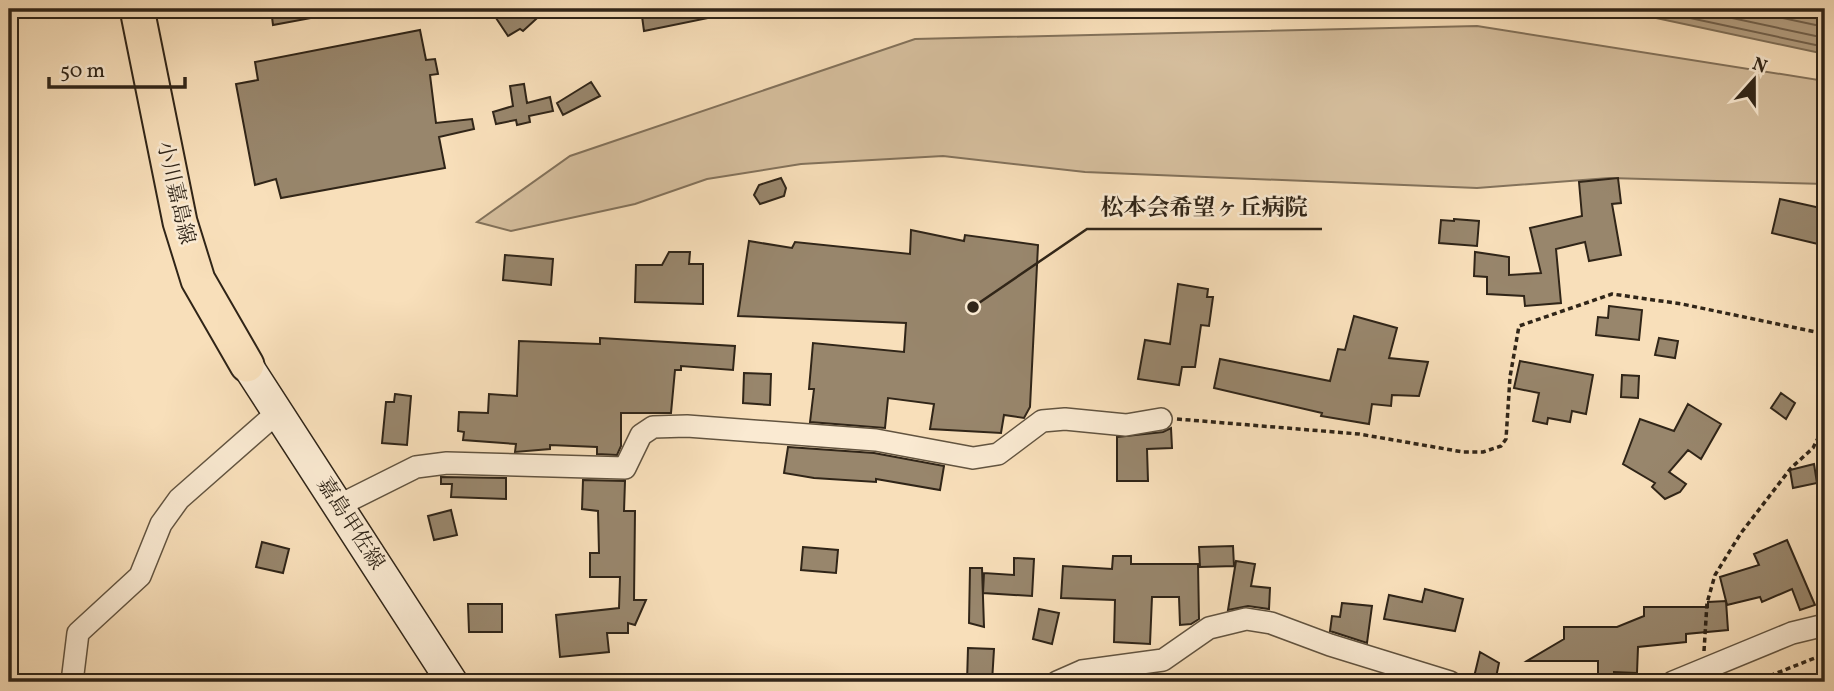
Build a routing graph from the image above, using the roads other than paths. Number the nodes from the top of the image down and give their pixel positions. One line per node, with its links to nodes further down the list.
1 (137, 9): 2 (main road, 小川嘉島線)
2 (247, 365): 3 (main road, 嘉島甲佐線)
3 (278, 412): 5 (main road, 嘉島甲佐線); 7 (street)
4 (1161, 419): 5 (street)
5 (338, 506): 8 (main road, 嘉島甲佐線)
6 (1825, 625): 11 (street)
7 (72, 682)
8 (452, 682)
9 (1057, 682): 10 (street)
10 (1450, 682)
11 (1673, 682)

